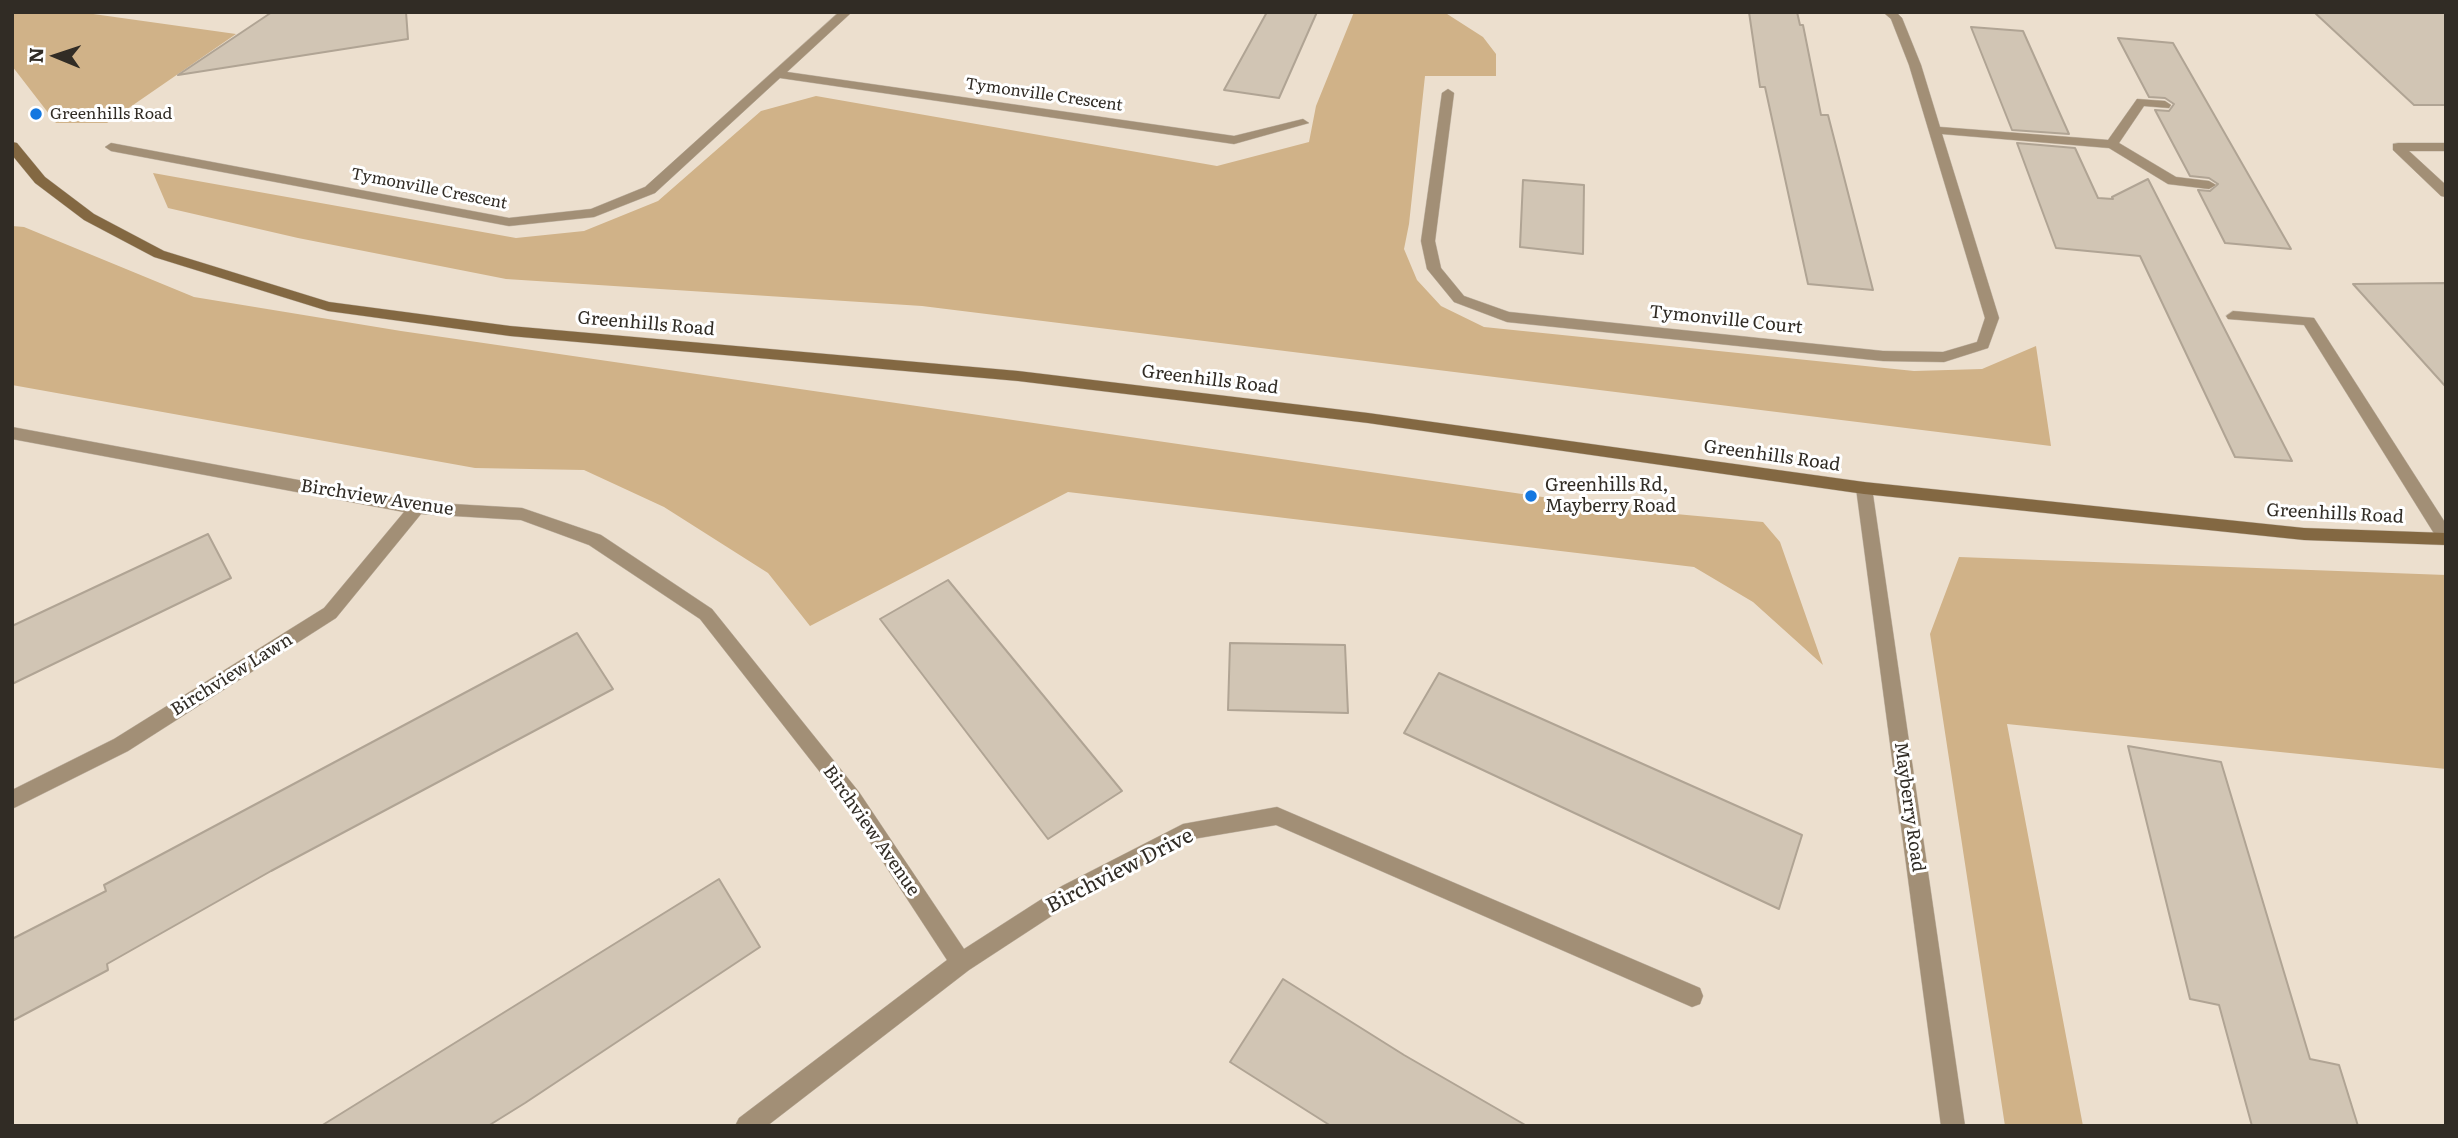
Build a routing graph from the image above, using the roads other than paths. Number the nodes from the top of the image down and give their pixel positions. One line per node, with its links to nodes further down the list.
1 (846, 12): 3 (street, Tymonville Crescent)
2 (1889, 12): 7 (street, Tymonville Court)
3 (778, 74): 6 (street, Tymonville Crescent); 10 (street, Tymonville Crescent)
4 (1448, 93): 7 (street, Tymonville Court)
5 (2165, 105): 8 (street)
6 (1303, 123)
7 (1935, 131): 8 (street)
8 (2112, 144): 12 (street)
9 (12, 146): 16 (main road, Greenhills Road)
10 (111, 147)
11 (2446, 147): 13 (street)
12 (2209, 185)
13 (2446, 193)
14 (2233, 316): 18 (street)
15 (12, 433): 17 (street, Birchview Avenue)
16 (1864, 488): 18 (main road, Greenhills Road); 23 (street, Mayberry Road)
17 (417, 508): 19 (street, Birchview Lawn); 20 (street, Birchview Avenue)
18 (2446, 538)
19 (12, 800)
20 (961, 963): 21 (street, Birchview Drive); 22 (street, Birchview Drive)
21 (1692, 996)
22 (747, 1126)
23 (1952, 1126)

